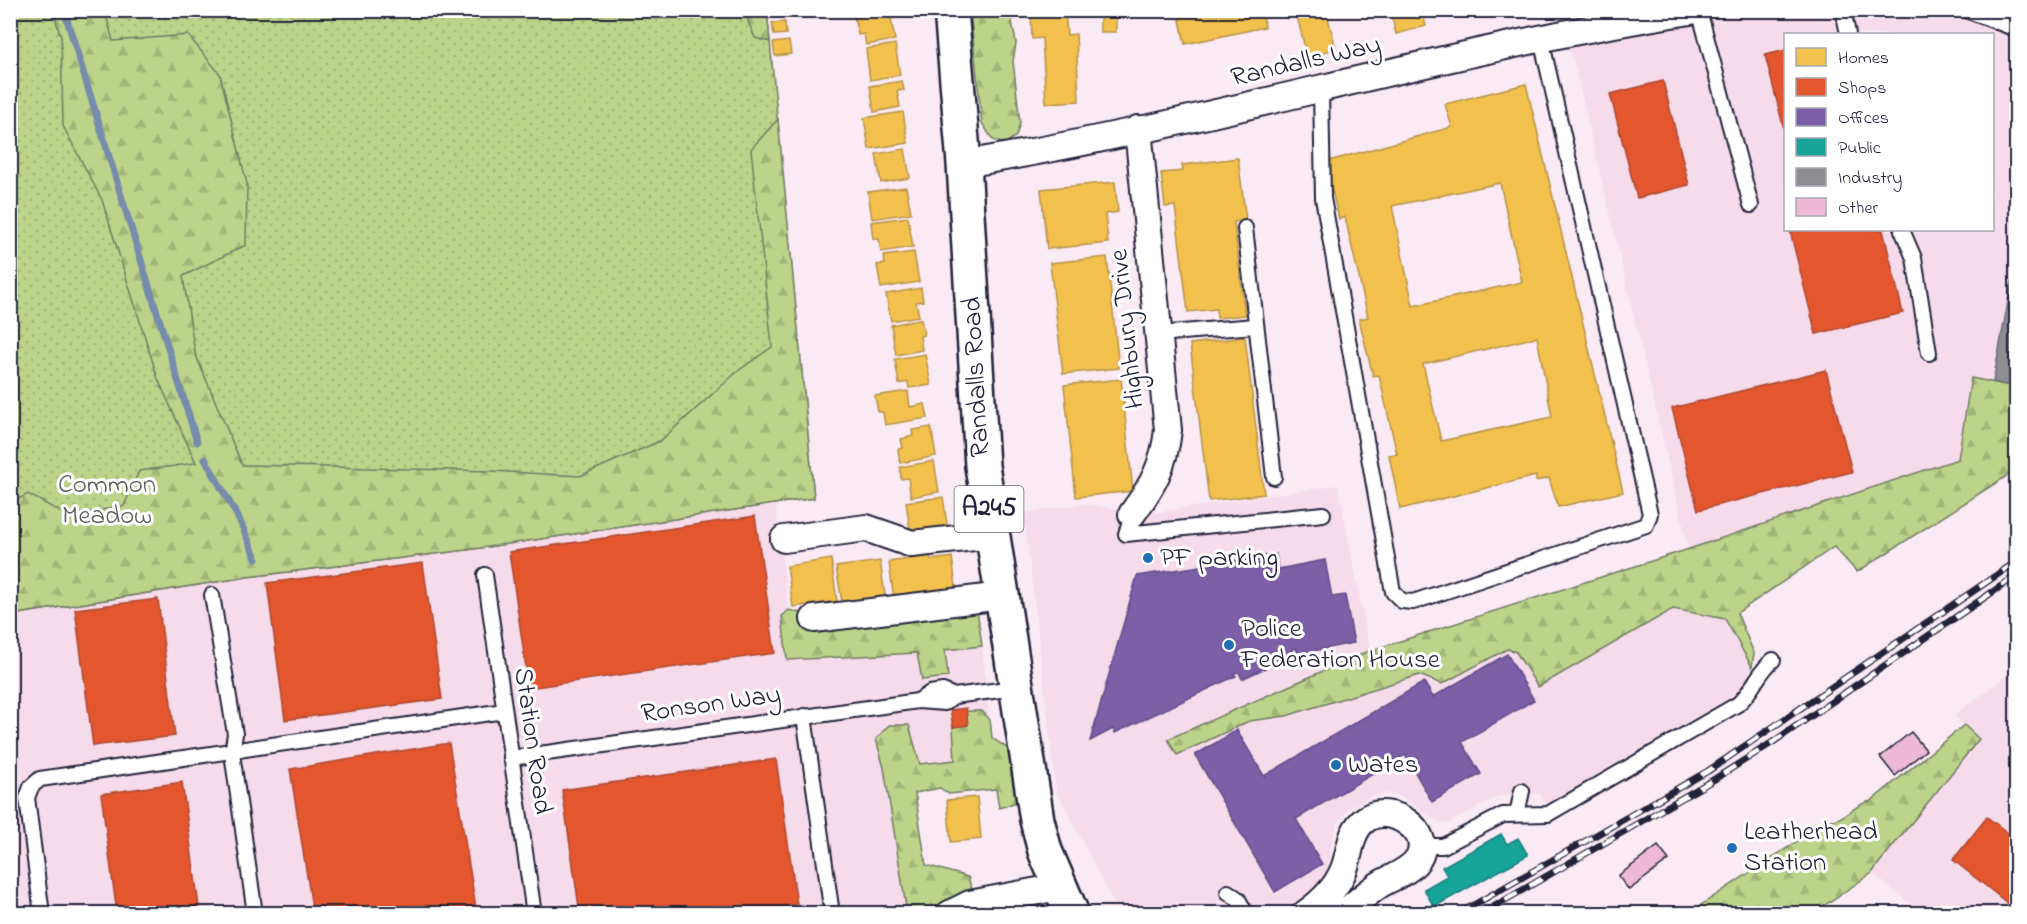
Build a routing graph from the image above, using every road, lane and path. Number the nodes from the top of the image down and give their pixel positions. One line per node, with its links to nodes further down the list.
1 (951, 10): 10 (main road, Randalls Road / A245)
2 (1698, 10): 7 (street, Randalls Way); 11 (lane)
3 (1843, 10): 6 (lane)
4 (1966, 10): 5 (lane)
5 (2016, 29)
6 (1848, 33)
7 (1540, 39): 8 (street, Randalls Way); 8 (lane)
8 (1321, 90): 9 (street, Randalls Way)
9 (1138, 129): 10 (street, Randalls Way); 15 (street, Highbury Drive)
10 (964, 164): 20 (main road, Randalls Road / A245)
11 (1751, 205)
12 (1245, 228): 14 (lane)
13 (1902, 231): 16 (lane)
14 (1255, 326): 15 (lane); 17 (lane)
15 (1158, 334): 18 (street, Highbury Drive)
16 (1929, 354)
17 (1274, 477)
18 (1132, 514): 19 (lane)
19 (1323, 514)
20 (992, 536): 21 (street); 24 (main road, Randalls Road / A245)
21 (784, 539)
22 (485, 575): 28 (lane, Station Road)
23 (212, 595): 30 (lane)
24 (1002, 596): 25 (street); 27 (main road, Randalls Road / A245)
25 (814, 619)
26 (1773, 660): 33 (lane)
27 (1015, 688): 29 (lane, Ronson Way); 36 (main road, Randalls Road / A245)
28 (504, 711): 30 (lane); 31 (lane, Station Road)
29 (804, 716): 31 (lane, Ronson Way); 40 (lane)
30 (232, 753): 37 (lane); 38 (lane)
31 (511, 758): 39 (lane, Station Road)
32 (1522, 791): 33 (lane)
33 (1517, 814): 34 (lane)
34 (1422, 846): 43 (street); 44 (street)
35 (1228, 892): 42 (lane)
36 (1065, 900): 41 (street)
37 (42, 914)
38 (255, 914)
39 (534, 914)
40 (832, 914)
41 (950, 914)
42 (1246, 914)
43 (1305, 914)
44 (1343, 914)

